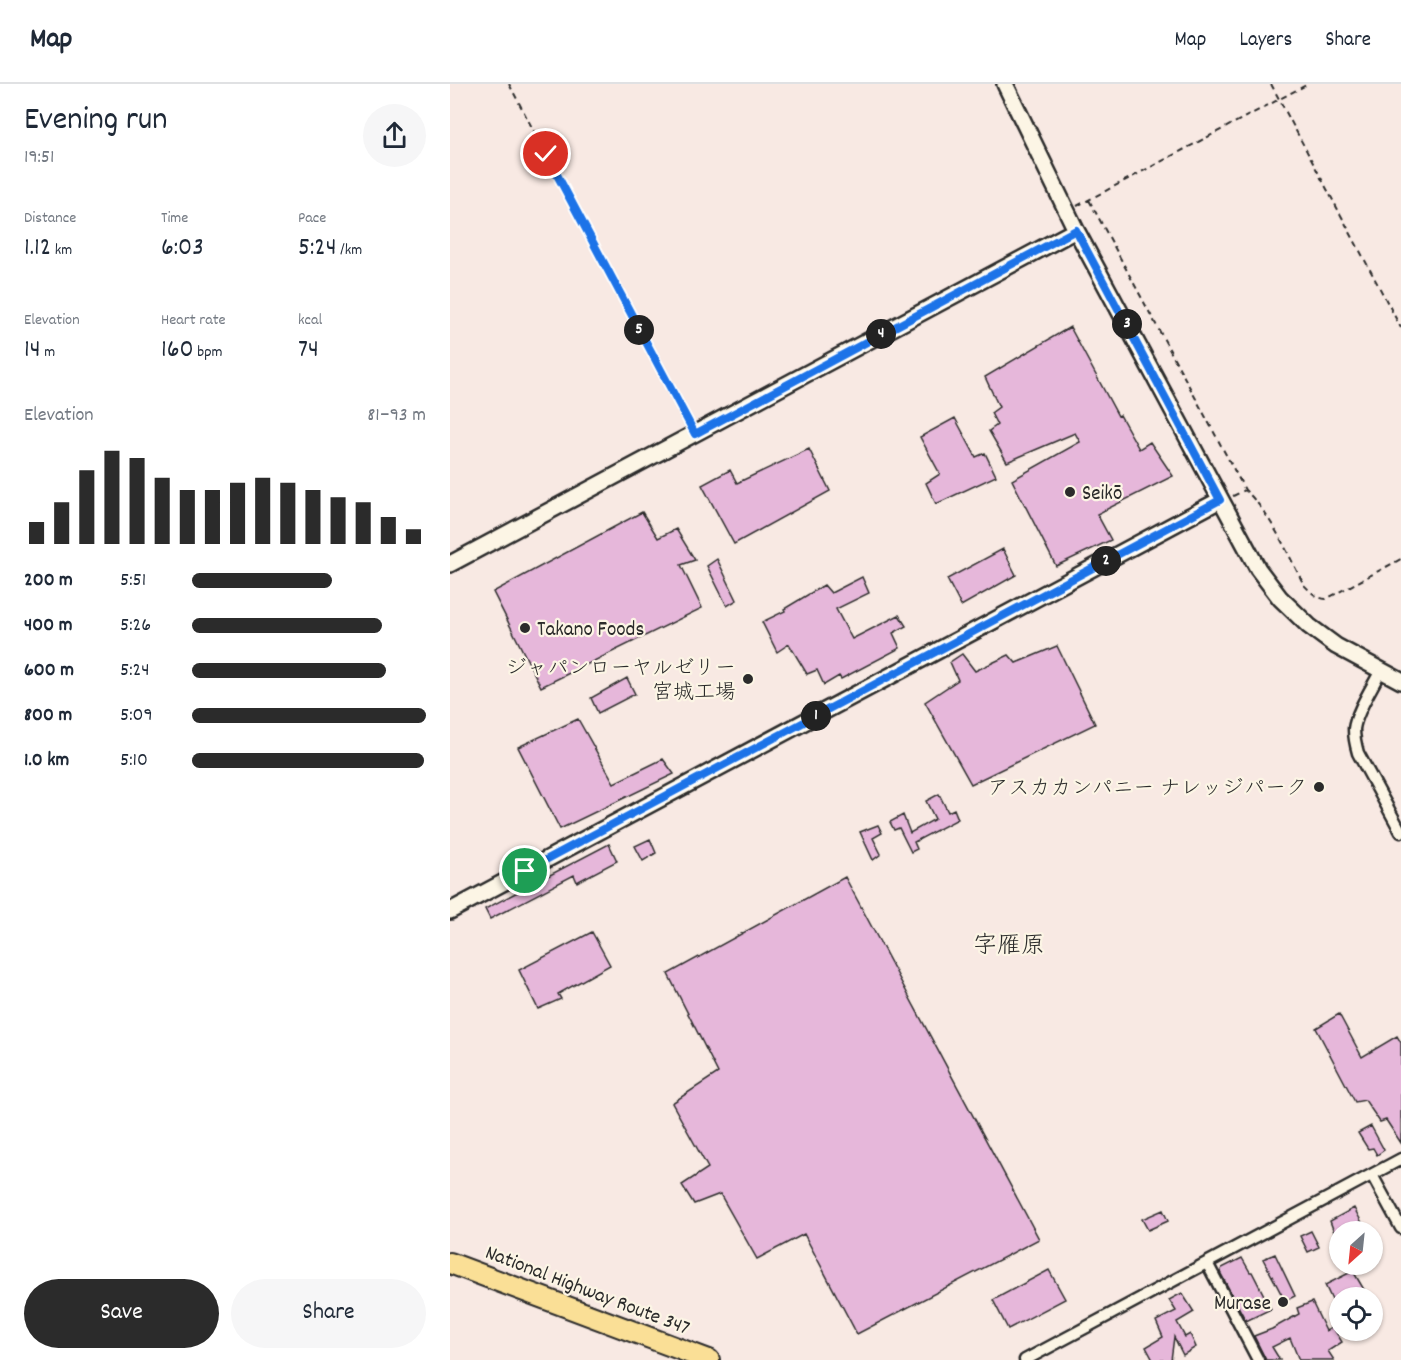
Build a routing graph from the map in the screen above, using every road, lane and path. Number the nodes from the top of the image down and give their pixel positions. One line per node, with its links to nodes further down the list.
1 (508, 84): 10 (path)
2 (1005, 84): 8 (street)
3 (1271, 84): 5 (path)
4 (1308, 84): 5 (path)
5 (1279, 99): 6 (path); 9 (path)
6 (1089, 200): 7 (path); 11 (path)
7 (1077, 206)
8 (1076, 230): 10 (street); 12 (street)
9 (1401, 328)
10 (695, 434): 14 (street)
11 (1243, 491): 12 (path); 13 (path)
12 (1227, 498): 15 (street); 18 (street)
13 (1401, 559)
14 (450, 564)
15 (1381, 670): 16 (street); 17 (street)
16 (1401, 681)
17 (1401, 832)
18 (450, 911)
19 (1401, 1159): 20 (street)
20 (1372, 1175): 21 (street); 23 (street)
21 (1401, 1228)
22 (450, 1263): 24 (highway, National Highway Route 347)
23 (1207, 1263): 25 (street); 26 (street)
24 (709, 1360)
25 (1025, 1360)
26 (1258, 1360)

